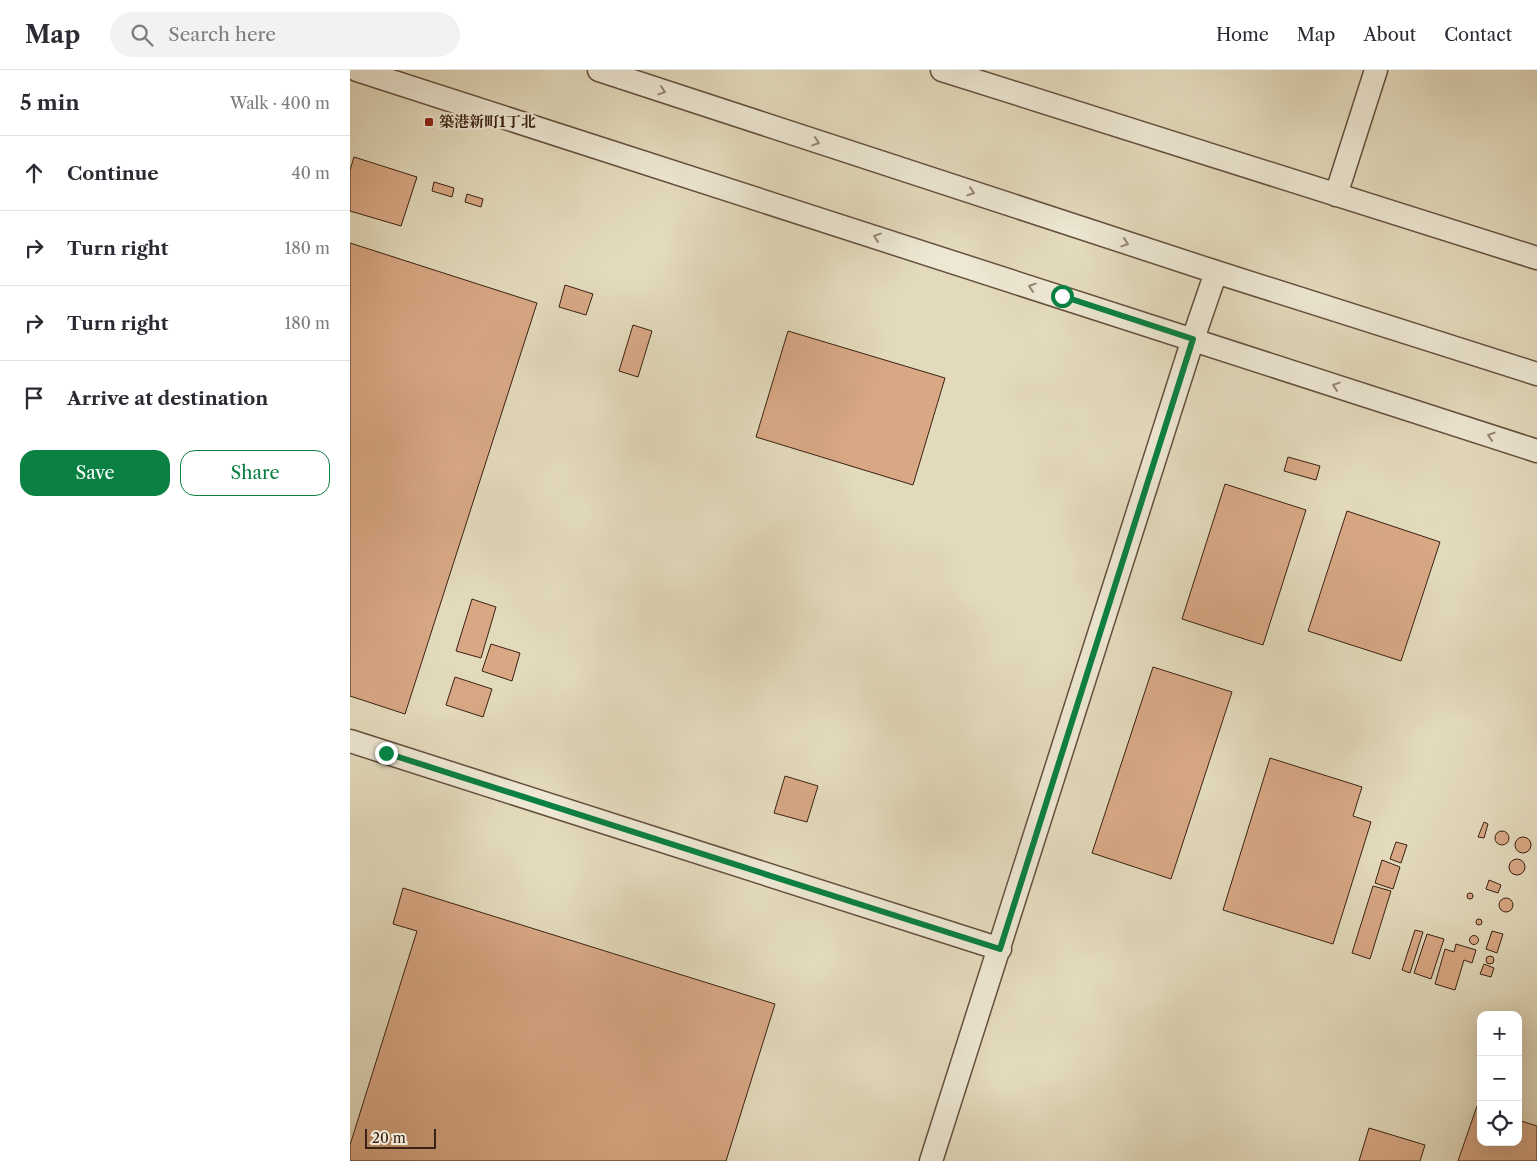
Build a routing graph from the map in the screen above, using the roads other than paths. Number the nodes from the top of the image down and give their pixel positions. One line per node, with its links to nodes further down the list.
1 (357, 70): 8 (street, one-way to 1)
2 (599, 70): 7 (street, one-way to 7)
3 (942, 70): 5 (street)
4 (1376, 70): 5 (street)
5 (1336, 195): 6 (street)
6 (1537, 258)
7 (1216, 272): 8 (street); 9 (street)
8 (1193, 339): 10 (street, one-way to 8); 12 (street)
9 (1537, 374)
10 (1537, 451)
11 (350, 742): 12 (street)
12 (1000, 949): 13 (street)
13 (931, 1161)

